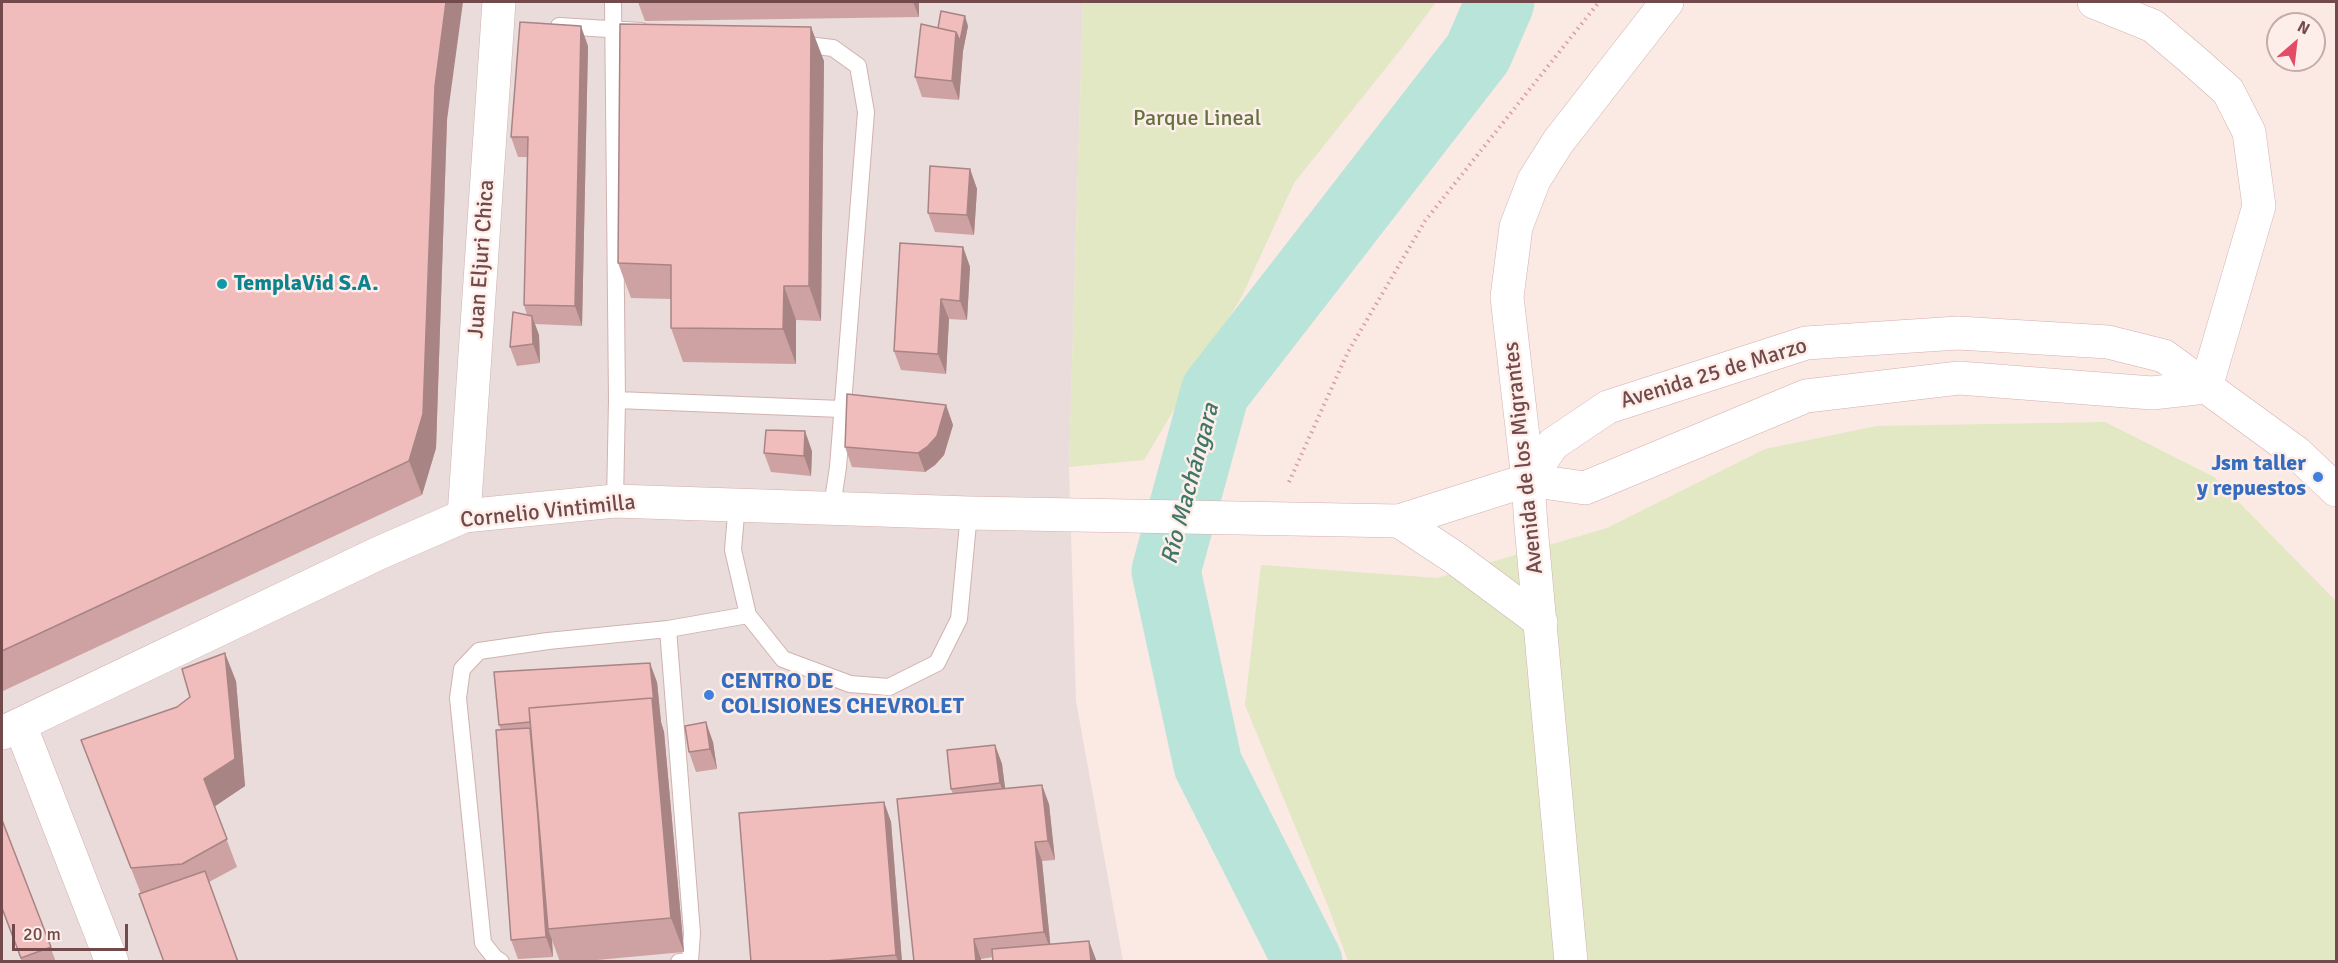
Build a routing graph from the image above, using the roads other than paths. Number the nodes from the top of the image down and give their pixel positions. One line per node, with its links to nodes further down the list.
1 (500, 2): 18 (main road, Juan Eljuri Chica)
2 (613, 2): 6 (lane)
3 (1667, 2): 12 (main road, Avenida de los Migrantes)
4 (2094, 2): 9 (main road)
5 (549, 26): 6 (lane)
6 (613, 29): 7 (lane); 10 (lane)
7 (659, 32)
8 (786, 43): 11 (lane)
9 (2206, 387): 12 (main road); 12 (main road, Avenida 25 de Marzo); 13 (main road, Avenida 25 de Marzo)
10 (617, 400): 11 (lane); 14 (lane)
11 (841, 409): 16 (lane)
12 (1528, 480): 19 (main road); 21 (main road, Avenida de los Migrantes)
13 (2337, 490)
14 (615, 501): 15 (main road, Cornelio Vintimilla); 18 (main road, Cornelio Vintimilla)
15 (737, 503): 16 (main road, Cornelio Vintimilla); 20 (lane)
16 (832, 507): 17 (main road, Cornelio Vintimilla)
17 (969, 513): 19 (main road, Cornelio Vintimilla); 20 (lane)
18 (464, 516): 23 (main road, Cornelio Vintimilla)
19 (1399, 521): 21 (main road)
20 (748, 615): 22 (lane)
21 (1541, 622): 27 (main road, Avenida de los Migrantes)
22 (668, 629): 25 (lane); 26 (lane)
23 (11, 729): 24 (main road)
24 (112, 962)
25 (501, 962)
26 (680, 962)
27 (1571, 962)

